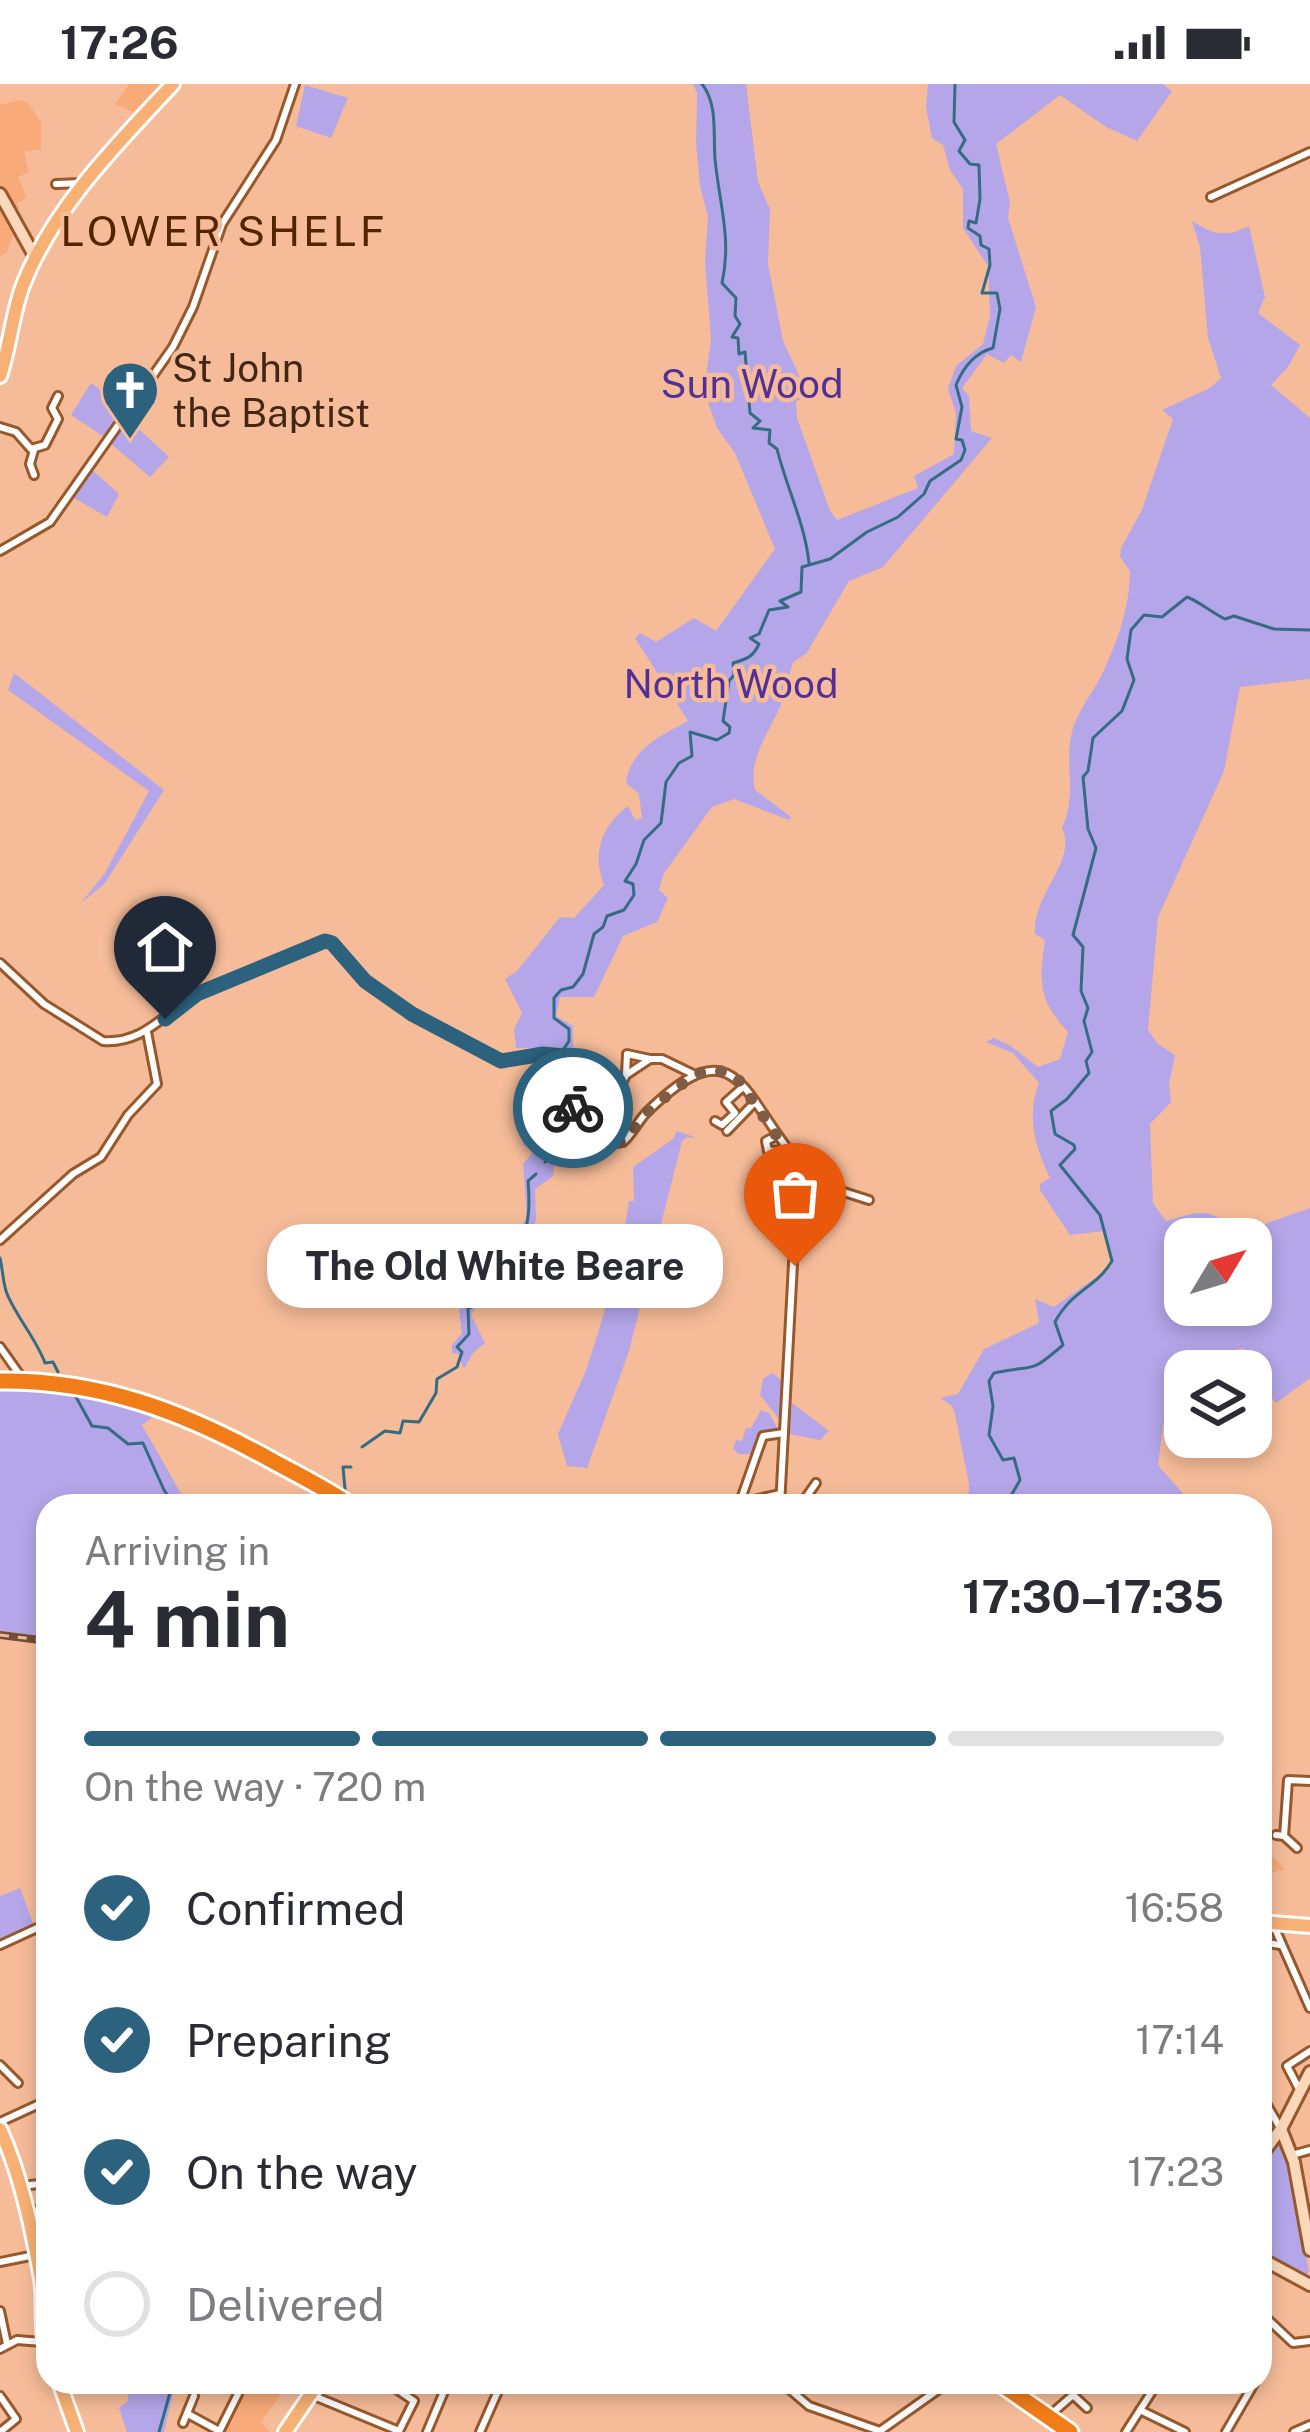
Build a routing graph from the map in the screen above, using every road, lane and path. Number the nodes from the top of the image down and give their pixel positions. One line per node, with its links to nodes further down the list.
1 (172, 84): 5 (main road)
2 (295, 84): 14 (street)
3 (1310, 152): 7 (street)
4 (56, 184): 5 (street)
5 (84, 184): 8 (main road)
6 (0, 194): 8 (main road)
7 (1211, 197)
8 (36, 259): 9 (main road)
9 (0, 376)
10 (58, 396): 12 (street)
11 (0, 427): 12 (street)
12 (34, 450): 13 (street)
13 (34, 475)
14 (0, 551)
15 (0, 963): 16 (street)
16 (147, 1032): 25 (street); 29 (street)
17 (650, 1059): 18 (street); 18 (street); 19 (street)
18 (626, 1075): 25 (street)
19 (694, 1075): 20 (street); 25 (street)
20 (744, 1086): 21 (street); 22 (street)
21 (753, 1099): 23 (street); 24 (street)
22 (715, 1120)
23 (777, 1136): 26 (street); 26 (street)
24 (736, 1137)
25 (613, 1144)
26 (788, 1150): 27 (street)
27 (798, 1184): 28 (street); 33 (street)
28 (869, 1200)
29 (0, 1240)
30 (0, 1347): 32 (street)
31 (0, 1381): 32 (highway)
32 (24, 1381): 35 (highway)
33 (785, 1432): 36 (street); 37 (street)
34 (816, 1484): 38 (street)
35 (330, 1494)
36 (748, 1494)
37 (780, 1494)
38 (809, 1494)
39 (1310, 1781): 40 (street)
40 (1298, 1848)
41 (1272, 1924): 44 (main road)
42 (36, 1928): 45 (street)
43 (1272, 1931): 47 (street)
44 (1308, 1931)
45 (0, 1945)
46 (1272, 1945): 47 (street)
47 (1281, 1946): 48 (street)
48 (1310, 2008)
49 (1310, 2051): 53 (street)
50 (0, 2065): 52 (street)
51 (1310, 2072): 53 (main road)
52 (18, 2084)
53 (1300, 2091): 57 (main road)
54 (36, 2107): 56 (street)
55 (1272, 2114): 57 (street)
56 (0, 2126): 60 (main road)
57 (1281, 2129): 58 (main road); 61 (main road)
58 (1272, 2141)
59 (1310, 2150): 61 (street)
60 (4, 2151): 63 (main road)
61 (1292, 2155): 65 (main road)
62 (36, 2184): 63 (street)
63 (20, 2186): 64 (main road)
64 (24, 2202): 66 (street); 68 (main road)
65 (1306, 2203): 67 (main road)
66 (36, 2222)
67 (1310, 2250)
68 (35, 2255): 69 (main road); 70 (street)
69 (36, 2259)
70 (0, 2262)
71 (1272, 2264): 72 (main road)
72 (1310, 2285)
73 (0, 2311): 77 (street)
74 (1272, 2323): 75 (street)
75 (1310, 2341)
76 (36, 2346): 77 (street)
77 (3, 2347)
78 (63, 2394): 97 (main road)
79 (195, 2394): 98 (street)
80 (238, 2394): 98 (street)
81 (311, 2394): 99 (main road)
82 (327, 2394): 83 (street)
83 (404, 2394)
84 (443, 2394): 100 (street)
85 (497, 2394): 101 (street)
86 (794, 2394): 87 (street)
87 (934, 2394)
88 (1014, 2394): 94 (highway)
89 (1150, 2394): 93 (street)
90 (1249, 2394): 105 (street)
91 (0, 2396): 96 (street)
92 (1087, 2408): 94 (street)
93 (1140, 2410): 103 (street); 104 (street)
94 (1047, 2418): 102 (highway)
95 (1310, 2425): 106 (street)
96 (0, 2432)
97 (77, 2432)
98 (219, 2432)
99 (285, 2432)
100 (427, 2432)
101 (480, 2432)
102 (1070, 2432)
103 (1126, 2432)
104 (1185, 2432)
105 (1226, 2432)
106 (1294, 2432)

